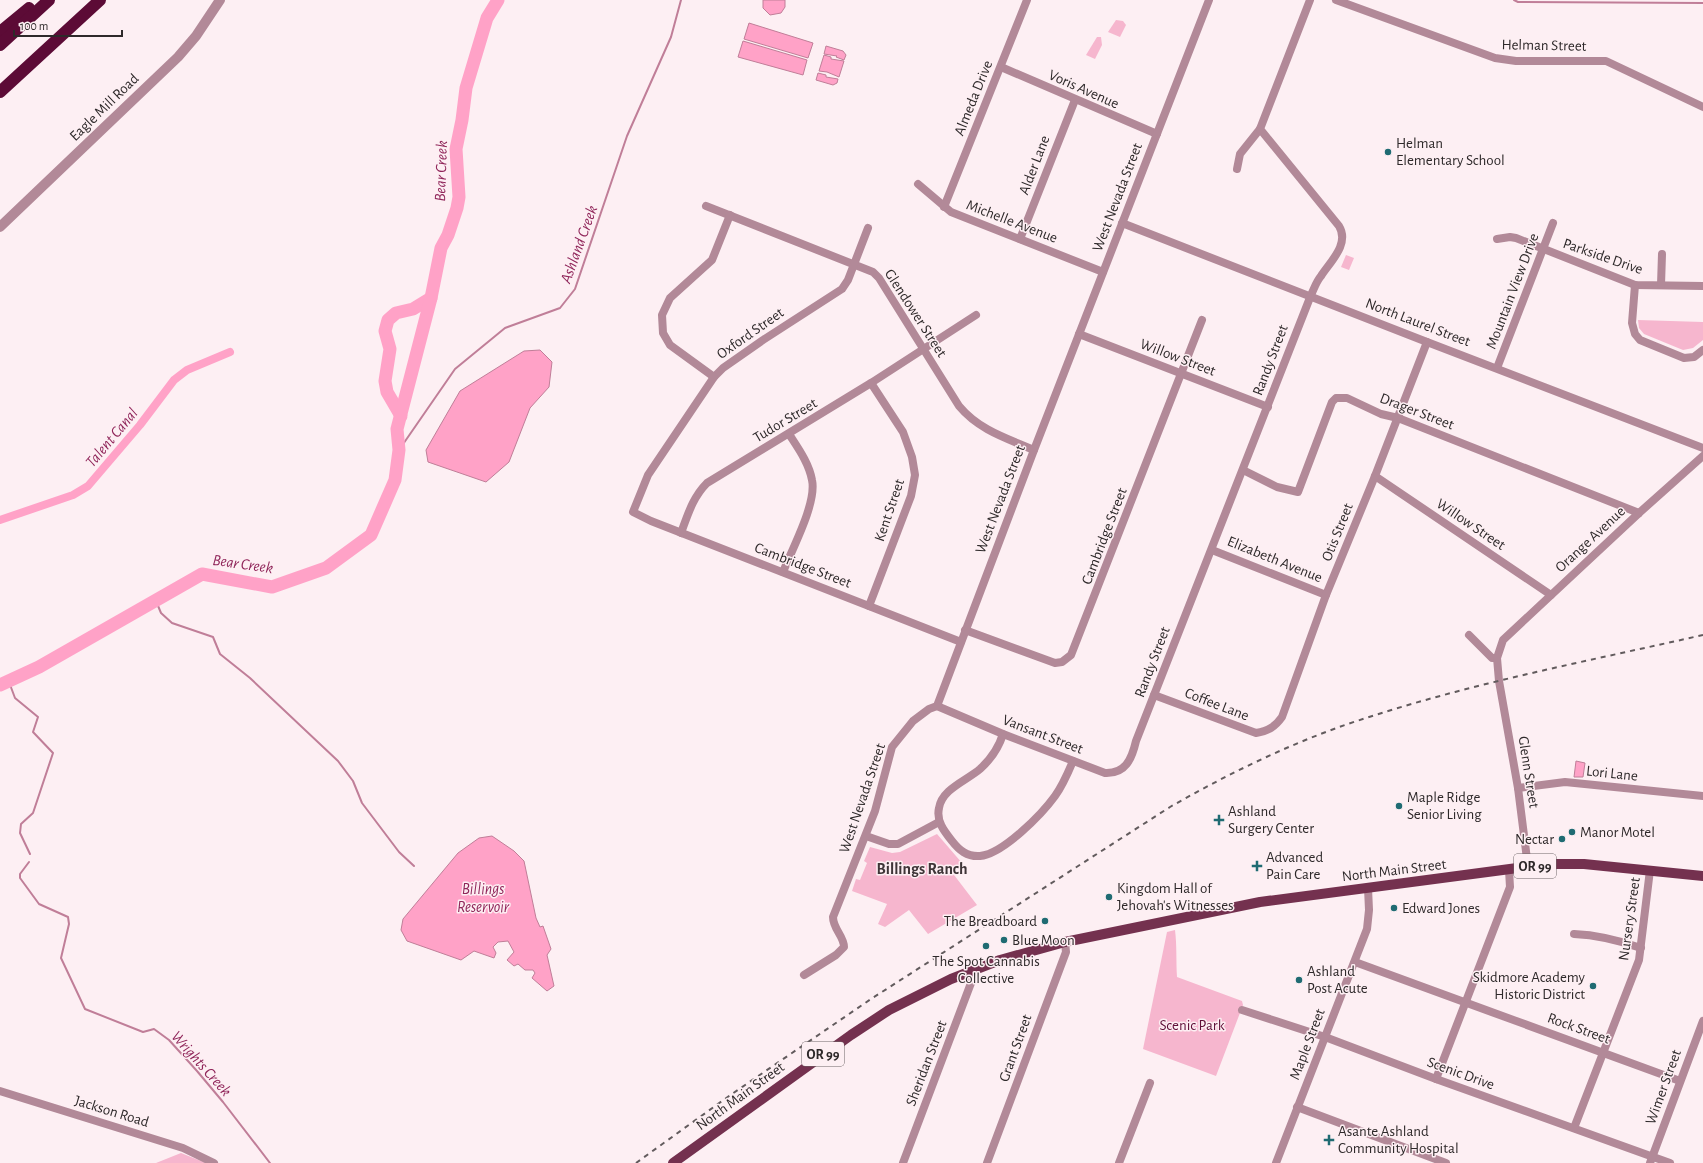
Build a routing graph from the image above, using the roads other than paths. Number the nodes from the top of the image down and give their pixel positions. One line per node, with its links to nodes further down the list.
1 (40, 0): 9 (highway)
2 (49, 0): 10 (highway)
3 (100, 0): 12 (highway)
4 (220, 0): 24 (street, Eagle Mill Road)
5 (1027, 0): 11 (street, Almeda Drive)
6 (1209, 0): 16 (street, West Nevada Street)
7 (1310, 0): 15 (street)
8 (1336, 0): 14 (street, Helman Street)
9 (0, 32)
10 (0, 45)
11 (1001, 67): 13 (street, Voris Avenue); 20 (street, Almeda Drive)
12 (0, 92)
13 (1075, 100): 16 (street, Voris Avenue); 26 (street, Alder Lane)
14 (1703, 107)
15 (1260, 129): 17 (street); 35 (street, Randy Street)
16 (1157, 134): 22 (street, West Nevada Street)
17 (1237, 169)
18 (918, 184): 20 (street, Michelle Avenue)
19 (706, 206): 21 (street, Glendower Street)
20 (944, 207): 26 (street, Michelle Avenue)
21 (730, 215): 30 (street, Glendower Street); 44 (street)
22 (1122, 223): 31 (street, West Nevada Street); 35 (street, North Laurel Street)
23 (1553, 223): 28 (street, Mountain View Drive)
24 (0, 227)
25 (868, 228): 30 (street, Oxford Street)
26 (1020, 239): 31 (street, Michelle Avenue)
27 (1497, 239): 28 (street, Parkside Drive)
28 (1543, 249): 32 (street, Parkside Drive); 42 (street, Mountain View Drive)
29 (1662, 254): 33 (street)
30 (854, 265): 40 (street, Glendower Street); 44 (street, Oxford Street)
31 (1103, 272): 38 (street, West Nevada Street)
32 (1636, 285): 33 (street, Parkside Drive); 41 (street)
33 (1661, 285): 34 (street, Parkside Drive)
34 (1703, 286)
35 (1310, 295): 39 (street, North Laurel Street); 46 (street, Randy Street)
36 (976, 315): 40 (street, Tudor Street)
37 (1202, 320): 43 (street, Cambridge Street)
38 (1079, 334): 43 (street, Willow Street); 50 (street, West Nevada Street)
39 (1427, 342): 42 (street, North Laurel Street); 47 (street, Otis Street)
40 (924, 349): 45 (street, Tudor Street); 50 (street, Glendower Street)
41 (1703, 350)
42 (1497, 368): 49 (street, North Laurel Street)
43 (1182, 374): 46 (street, Willow Street); 62 (street, Cambridge Street)
44 (714, 377): 55 (street, Oxford Street)
45 (871, 383): 48 (street, Tudor Street); 61 (street, Kent Street)
46 (1268, 407): 52 (street, Randy Street)
47 (1398, 418): 52 (street, Drager Street); 53 (street, Otis Street); 54 (street, Drager Street)
48 (789, 434): 56 (street, Tudor Street); 58 (street)
49 (1703, 448)
50 (1034, 450): 62 (street, West Nevada Street)
51 (1703, 456): 54 (street, Orange Avenue)
52 (1243, 470): 57 (street, Randy Street)
53 (1376, 476): 59 (street, Otis Street); 60 (street, Willow Street)
54 (1639, 513): 60 (street, Orange Avenue)
55 (656, 523): 56 (street, Cambridge Street)
56 (681, 533): 58 (street, Cambridge Street)
57 (1212, 550): 59 (street, Elizabeth Avenue); 66 (street, Randy Street)
58 (783, 572): 61 (street, Cambridge Street)
59 (1326, 595): 68 (street, Otis Street)
60 (1551, 595): 65 (street, Orange Avenue)
61 (869, 606): 64 (street, Cambridge Street)
62 (965, 630): 64 (street, West Nevada Street)
63 (1468, 635): 65 (street)
64 (961, 642): 67 (street, West Nevada Street)
65 (1497, 658): 72 (street, Glenn Street)
66 (1154, 695): 68 (street, Coffee Lane); 70 (street, Randy Street)
67 (937, 706): 69 (street, Vansant Street); 75 (street, West Nevada Street)
68 (1270, 730)
69 (1003, 734): 71 (street, Vansant Street); 74 (street)
70 (1133, 755): 71 (street, Vansant Street)
71 (1073, 761): 74 (street)
72 (1518, 788): 73 (street, Lori Lane); 76 (street, Glenn Street)
73 (1703, 796)
74 (939, 822): 75 (street)
75 (866, 836): 86 (street, West Nevada Street)
76 (1528, 867): 77 (main road, North Main Street / OR 99); 78 (main road, North Main Street / OR 99)
77 (1509, 870): 80 (main road, North Main Street / OR 99); 87 (street)
78 (1650, 870): 79 (main road, North Main Street / OR 99); 83 (street, Nursery Street)
79 (1703, 876)
80 (1368, 888): 82 (main road, North Main Street / OR 99); 84 (street, Maple Street)
81 (1574, 934): 83 (street)
82 (1065, 942): 85 (main road, North Main Street / OR 99); 102 (street, Grant Street)
83 (1641, 948): 91 (street, Nursery Street)
84 (1355, 962): 87 (street, Rock Street); 90 (street, Maple Street)
85 (968, 972): 100 (main road, North Main Street / OR 99); 101 (street, Sheridan Street)
86 (804, 975)
87 (1465, 1002): 91 (street, Rock Street); 92 (street)
88 (1242, 1010): 90 (street, Scenic Drive)
89 (1703, 1021): 93 (street, Wimer Street)
90 (1325, 1037): 92 (street, Scenic Drive); 96 (street, Maple Street)
91 (1604, 1052): 93 (street, Rock Street); 97 (street, Nursery Street)
92 (1436, 1079): 97 (street, Scenic Drive)
93 (1680, 1081): 98 (street, Wimer Street)
94 (1150, 1082): 103 (street)
95 (0, 1091): 99 (street, Jackson Road)
96 (1297, 1107): 104 (street, Maple Street); 105 (street)
97 (1574, 1128): 98 (street, Scenic Drive)
98 (1651, 1160): 106 (street, Scenic Drive)
99 (214, 1163)
100 (673, 1163)
101 (903, 1163)
102 (987, 1163)
103 (1119, 1163)
104 (1276, 1163)
105 (1446, 1163)
106 (1670, 1163)

